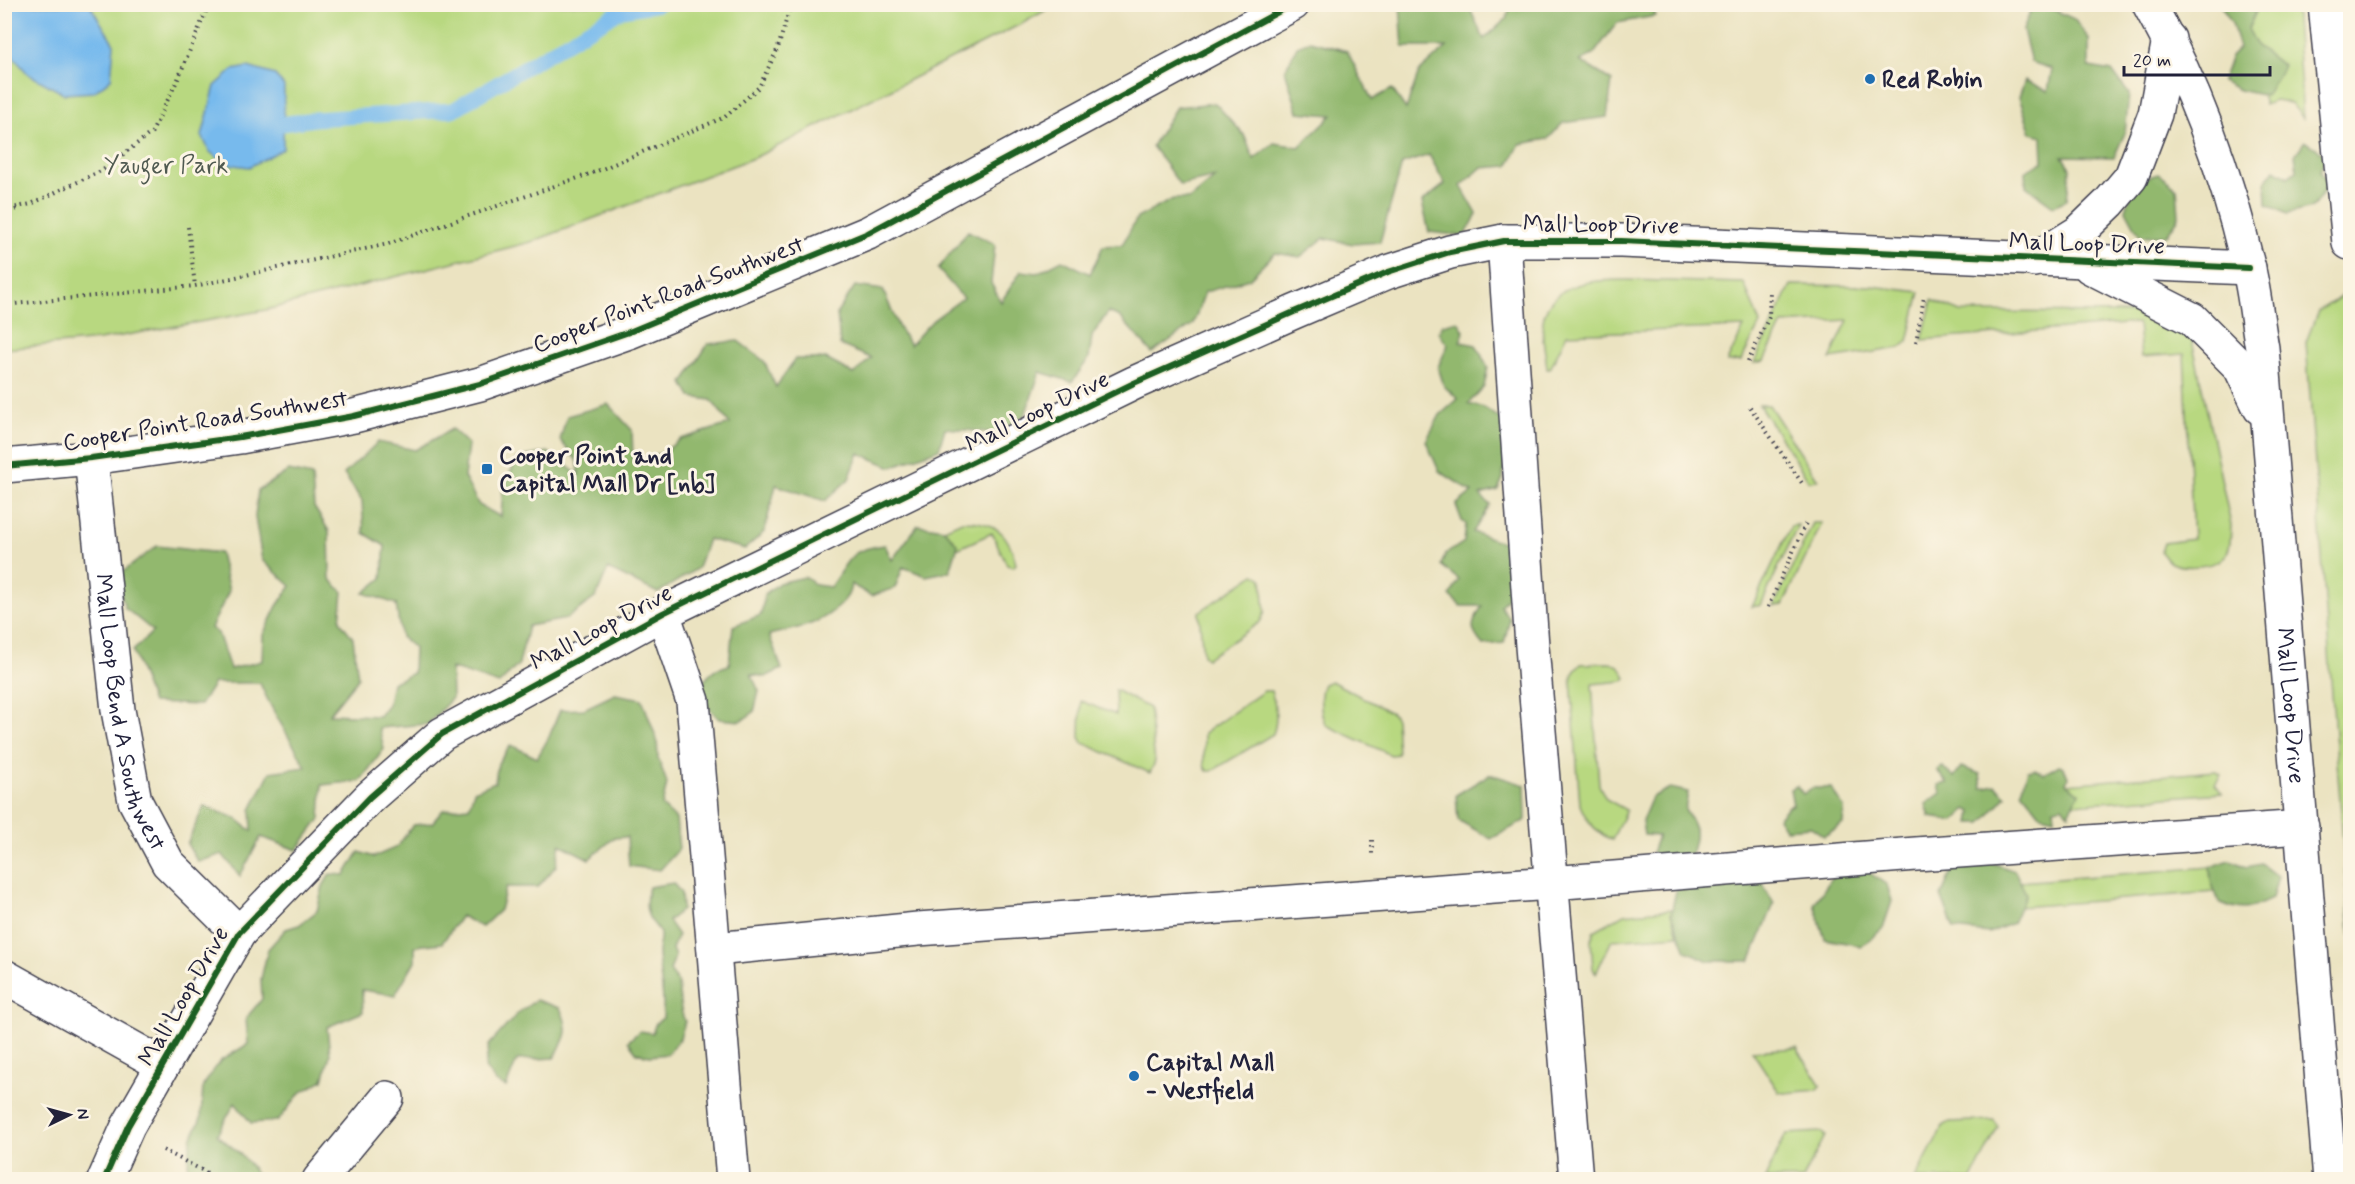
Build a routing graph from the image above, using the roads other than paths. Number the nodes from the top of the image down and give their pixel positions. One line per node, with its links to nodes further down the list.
1 (1293, 4): 11 (street, Cooper Point Road Southwest)
2 (2149, 4): 4 (street)
3 (2325, 4): 6 (street)
4 (2169, 39): 7 (street); 9 (street)
5 (1504, 241): 7 (street, Mall Loop Drive); 13 (street, Mall Loop Drive); 15 (street)
6 (2350, 243)
7 (2034, 260): 8 (street, Mall Loop Drive)
8 (2078, 261): 9 (street, Mall Loop Drive); 10 (street)
9 (2249, 268): 10 (street, Mall Loop Drive)
10 (2268, 424): 14 (street, Mall Loop Drive)
11 (91, 458): 12 (street, Cooper Point Road Southwest); 16 (street, Mall Loop Bend A Southwest)
12 (4, 466)
13 (663, 613): 16 (street, Mall Loop Drive); 17 (street)
14 (2302, 827): 15 (street); 25 (street, Mall Loop Drive)
15 (1551, 883): 17 (street); 24 (street)
16 (239, 933): 19 (street, Mall Loop Drive)
17 (715, 949): 23 (street)
18 (4, 976): 19 (street)
19 (163, 1065): 21 (street, Mall Loop Drive)
20 (387, 1098): 22 (street)
21 (104, 1179)
22 (320, 1179)
23 (733, 1179)
24 (1576, 1179)
25 (2330, 1179)

